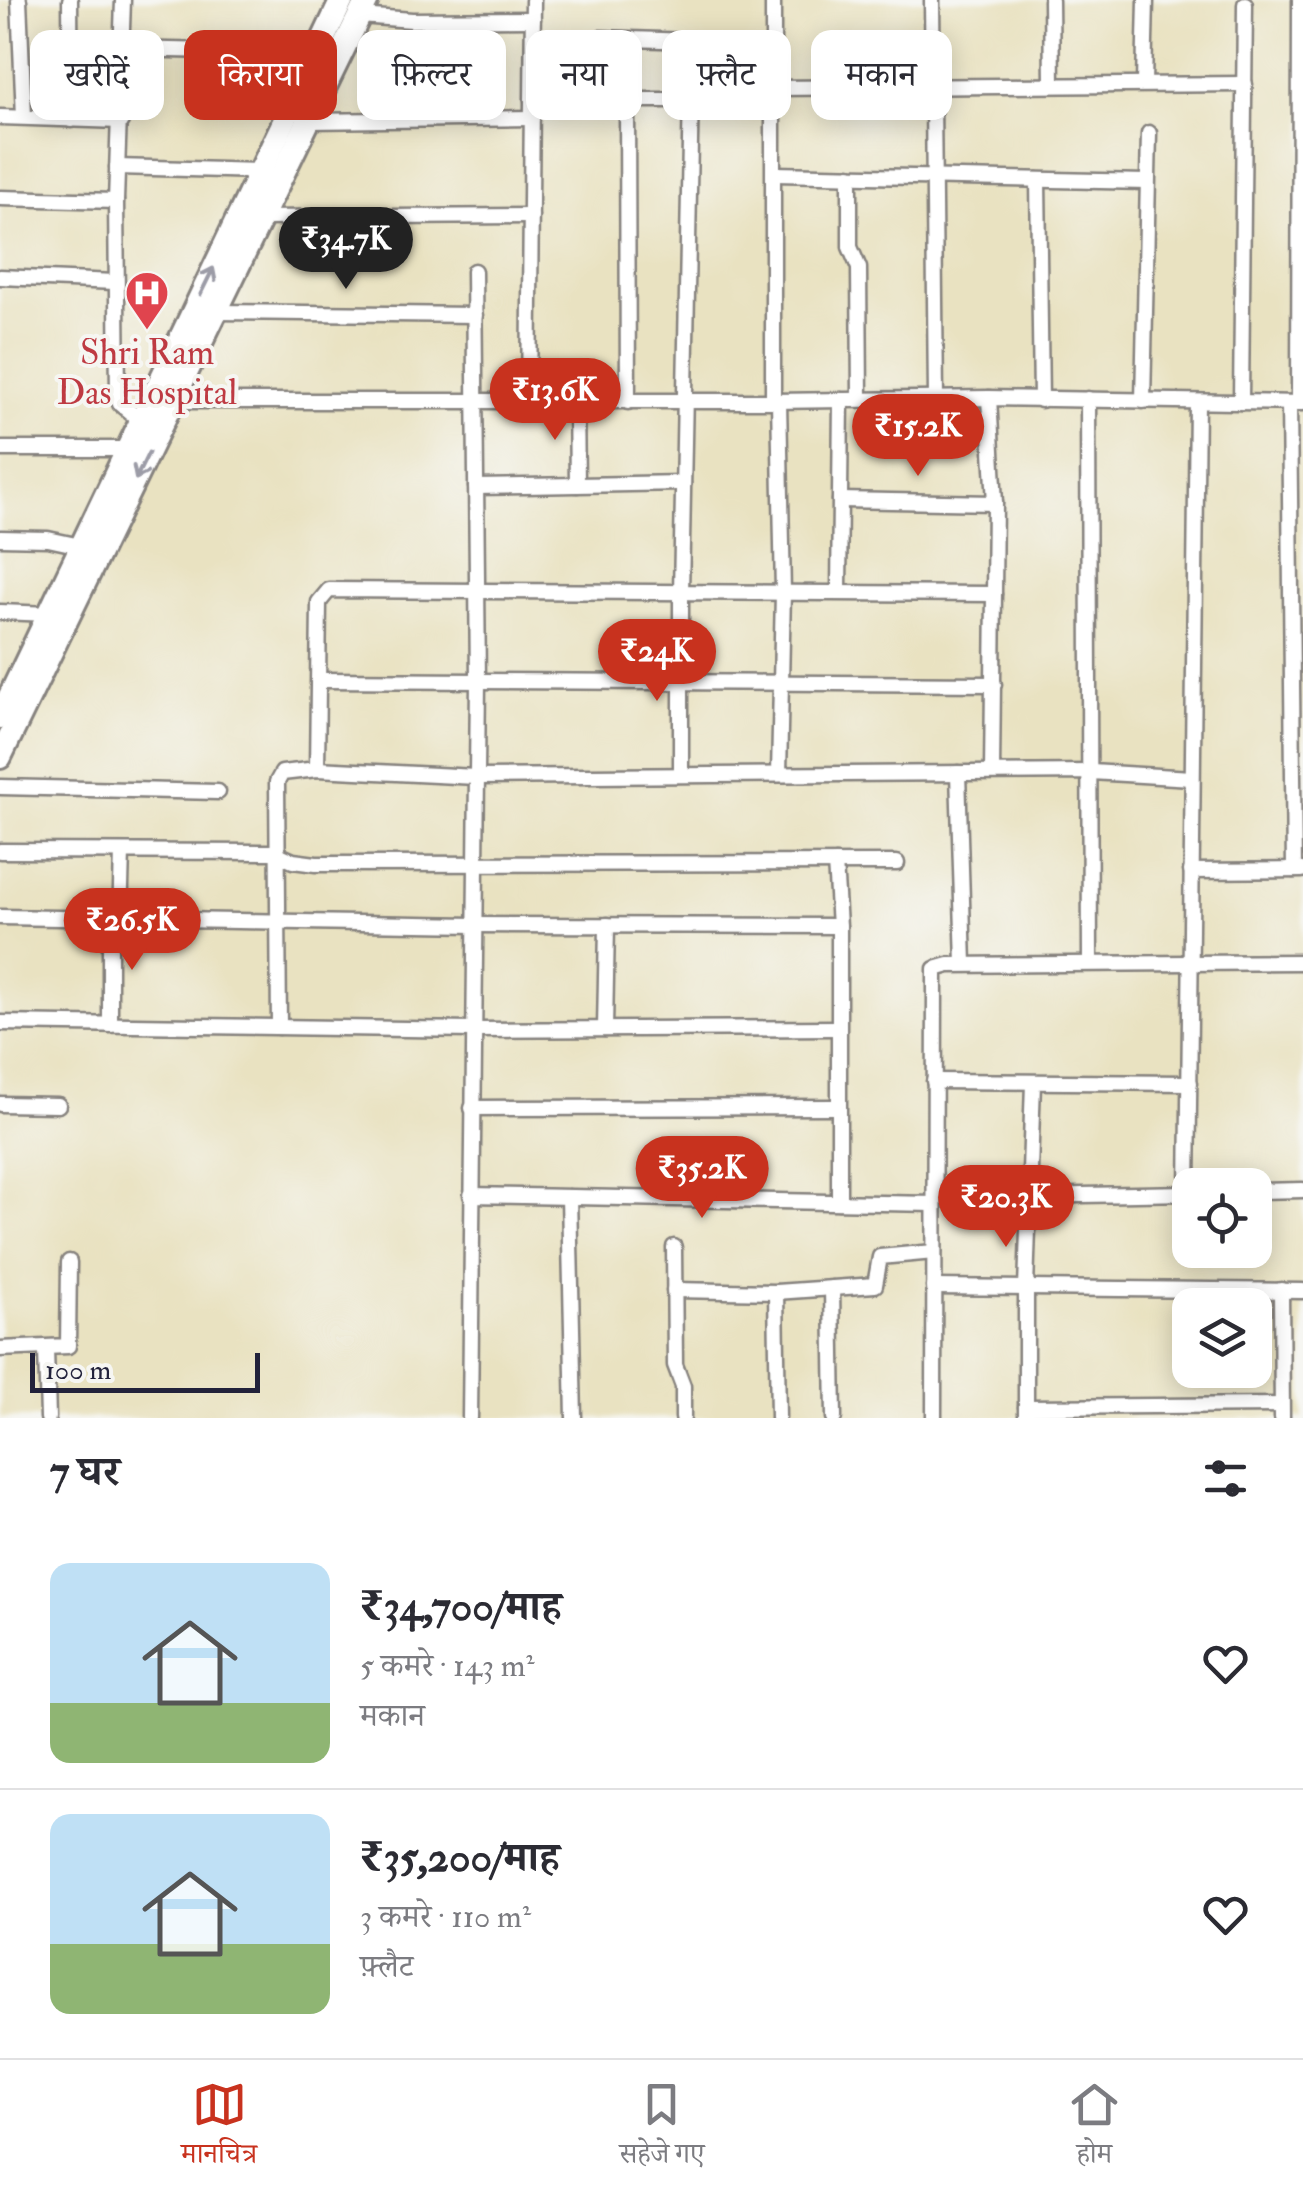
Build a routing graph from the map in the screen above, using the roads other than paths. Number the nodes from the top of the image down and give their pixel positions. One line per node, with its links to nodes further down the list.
1 (18, 0): 25 (street)
2 (70, 0): 14 (street)
3 (123, 0): 15 (street)
4 (342, 0): 16 (main road)
5 (532, 0): 13 (street)
6 (772, 0): 18 (street)
7 (932, 0): 19 (street)
8 (1051, 0): 21 (street)
9 (1146, 0): 20 (street)
10 (1300, 0): 52 (street)
11 (1244, 4): 22 (street)
12 (364, 8): 13 (street); 35 (main road)
13 (533, 19): 17 (street)
14 (70, 30)
15 (123, 30)
16 (327, 30)
17 (533, 30)
18 (772, 30)
19 (933, 30)
20 (1144, 83): 21 (street); 22 (street)
21 (1052, 84): 23 (street)
22 (1244, 84): 70 (street)
23 (952, 86)
24 (0, 117): 25 (street)
25 (24, 117): 26 (street)
26 (30, 117)
27 (526, 118): 35 (street)
28 (71, 120): 36 (street)
29 (284, 120): 39 (main road)
30 (532, 120): 47 (street)
31 (627, 120): 68 (street)
32 (692, 120): 64 (street)
33 (774, 120): 40 (street)
34 (934, 120): 42 (street)
35 (309, 121): 48 (main road)
36 (121, 122): 38 (street)
37 (1149, 133): 44 (street)
38 (117, 167): 39 (street); 46 (street)
39 (260, 171): 72 (main road, one-way to 39)
40 (775, 174): 41 (street); 65 (street)
41 (850, 175): 42 (street); 56 (street)
42 (934, 176): 43 (street); 57 (street)
43 (1038, 180): 44 (street); 60 (street)
44 (1148, 182): 66 (street)
45 (0, 198): 46 (street)
46 (116, 201): 51 (street)
47 (531, 216): 48 (street); 63 (street)
48 (261, 218): 53 (main road)
49 (474, 272): 54 (street)
50 (0, 278): 51 (street)
51 (115, 282): 72 (street)
52 (1301, 303): 71 (street)
53 (217, 312): 54 (street); 61 (main road)
54 (474, 315): 62 (street)
55 (989, 398): 57 (street); 60 (street); 80 (street)
56 (860, 399): 57 (street); 59 (street)
57 (936, 399)
58 (1088, 399): 60 (street); 66 (street); 101 (street)
59 (841, 400): 65 (street); 79 (street)
60 (1041, 400)
61 (173, 401): 62 (street); 82 (main road, one-way to 82)
62 (475, 401): 63 (street); 77 (street)
63 (529, 401): 67 (street)
64 (686, 401): 65 (street); 68 (street); 75 (street)
65 (776, 401): 85 (street)
66 (1143, 401): 69 (street)
67 (576, 402): 68 (street); 76 (street)
68 (628, 402)
69 (1197, 402): 70 (street); 105 (street)
70 (1240, 402): 71 (street)
71 (1297, 403): 78 (street)
72 (140, 420): 74 (main road)
73 (0, 449): 74 (street)
74 (127, 449): 82 (main road)
75 (683, 483): 76 (street); 87 (street)
76 (577, 485): 77 (street)
77 (476, 487): 84 (street)
78 (1296, 492): 83 (street)
79 (840, 500): 80 (street); 86 (street)
80 (995, 503): 88 (street)
81 (0, 538): 82 (street)
82 (91, 550): 90 (main road); 97 (main road)
83 (1297, 582): 114 (street)
84 (476, 592): 87 (street); 91 (street); 92 (street)
85 (783, 592): 86 (street); 87 (street); 94 (street)
86 (840, 592): 88 (street)
87 (681, 593): 93 (street)
88 (994, 594): 95 (street)
89 (0, 612): 90 (street)
90 (50, 614): 96 (main road)
91 (320, 680): 92 (street); 98 (street)
92 (478, 682): 93 (street); 104 (street)
93 (682, 682): 94 (street); 102 (street)
94 (782, 682): 95 (street); 103 (street)
95 (994, 684): 100 (street)
96 (0, 717)
97 (0, 756)
98 (317, 769): 104 (street); 110 (street)
99 (958, 772): 100 (street); 103 (street); 125 (street)
100 (992, 772): 101 (street)
101 (1091, 772): 105 (street); 124 (street)
102 (681, 774): 103 (street); 104 (street)
103 (779, 774)
104 (476, 777): 113 (street)
105 (1192, 778): 115 (street)
106 (0, 788): 107 (street)
107 (218, 792)
108 (0, 851): 109 (street)
109 (122, 852): 110 (street); 117 (street)
110 (276, 853): 113 (street); 118 (street)
111 (897, 862): 112 (street)
112 (836, 863): 113 (street); 121 (street)
113 (476, 864): 119 (street)
114 (1299, 870): 115 (street)
115 (1191, 871): 122 (street)
116 (0, 918): 117 (street)
117 (115, 921): 118 (street); 127 (street)
118 (277, 923): 119 (street); 128 (street)
119 (475, 925): 120 (street); 131 (street)
120 (606, 926): 121 (street); 130 (street)
121 (840, 926): 129 (street)
122 (1190, 962): 123 (street); 124 (street); 134 (street)
123 (1303, 962)
124 (1090, 963): 125 (street)
125 (964, 964): 132 (street)
126 (0, 1023): 127 (street)
127 (110, 1024): 128 (street)
128 (278, 1027): 131 (street)
129 (837, 1028): 130 (street); 137 (street)
130 (606, 1029): 131 (street)
131 (472, 1030): 138 (street)
132 (934, 1081): 133 (street); 147 (street)
133 (1033, 1083): 134 (street); 144 (street)
134 (1190, 1083): 139 (street)
135 (0, 1104): 136 (street)
136 (58, 1104)
137 (838, 1106): 138 (street); 146 (street)
138 (472, 1108): 143 (street)
139 (1189, 1168)
140 (1303, 1190): 141 (street)
141 (1272, 1191)
142 (1172, 1193): 144 (street)
143 (472, 1195): 145 (street); 164 (street)
144 (1029, 1196): 153 (street)
145 (569, 1197): 146 (street); 165 (street)
146 (839, 1202): 147 (street)
147 (934, 1204): 149 (street)
148 (674, 1248): 154 (street)
149 (934, 1252): 151 (street); 152 (street)
150 (70, 1262): 158 (street)
151 (832, 1288): 157 (street); 168 (street)
152 (934, 1288): 153 (street); 169 (street)
153 (1026, 1288): 155 (street); 162 (street)
154 (674, 1290): 157 (street); 166 (street)
155 (1281, 1290): 156 (street); 161 (street)
156 (1303, 1291)
157 (776, 1292): 167 (street)
158 (46, 1348): 159 (street); 163 (street)
159 (0, 1349)
160 (1149, 1412): 161 (street); 162 (street)
161 (1282, 1412)
162 (1026, 1413)
163 (48, 1418)
164 (470, 1418)
165 (574, 1418)
166 (683, 1418)
167 (778, 1418)
168 (834, 1418)
169 (934, 1418)

